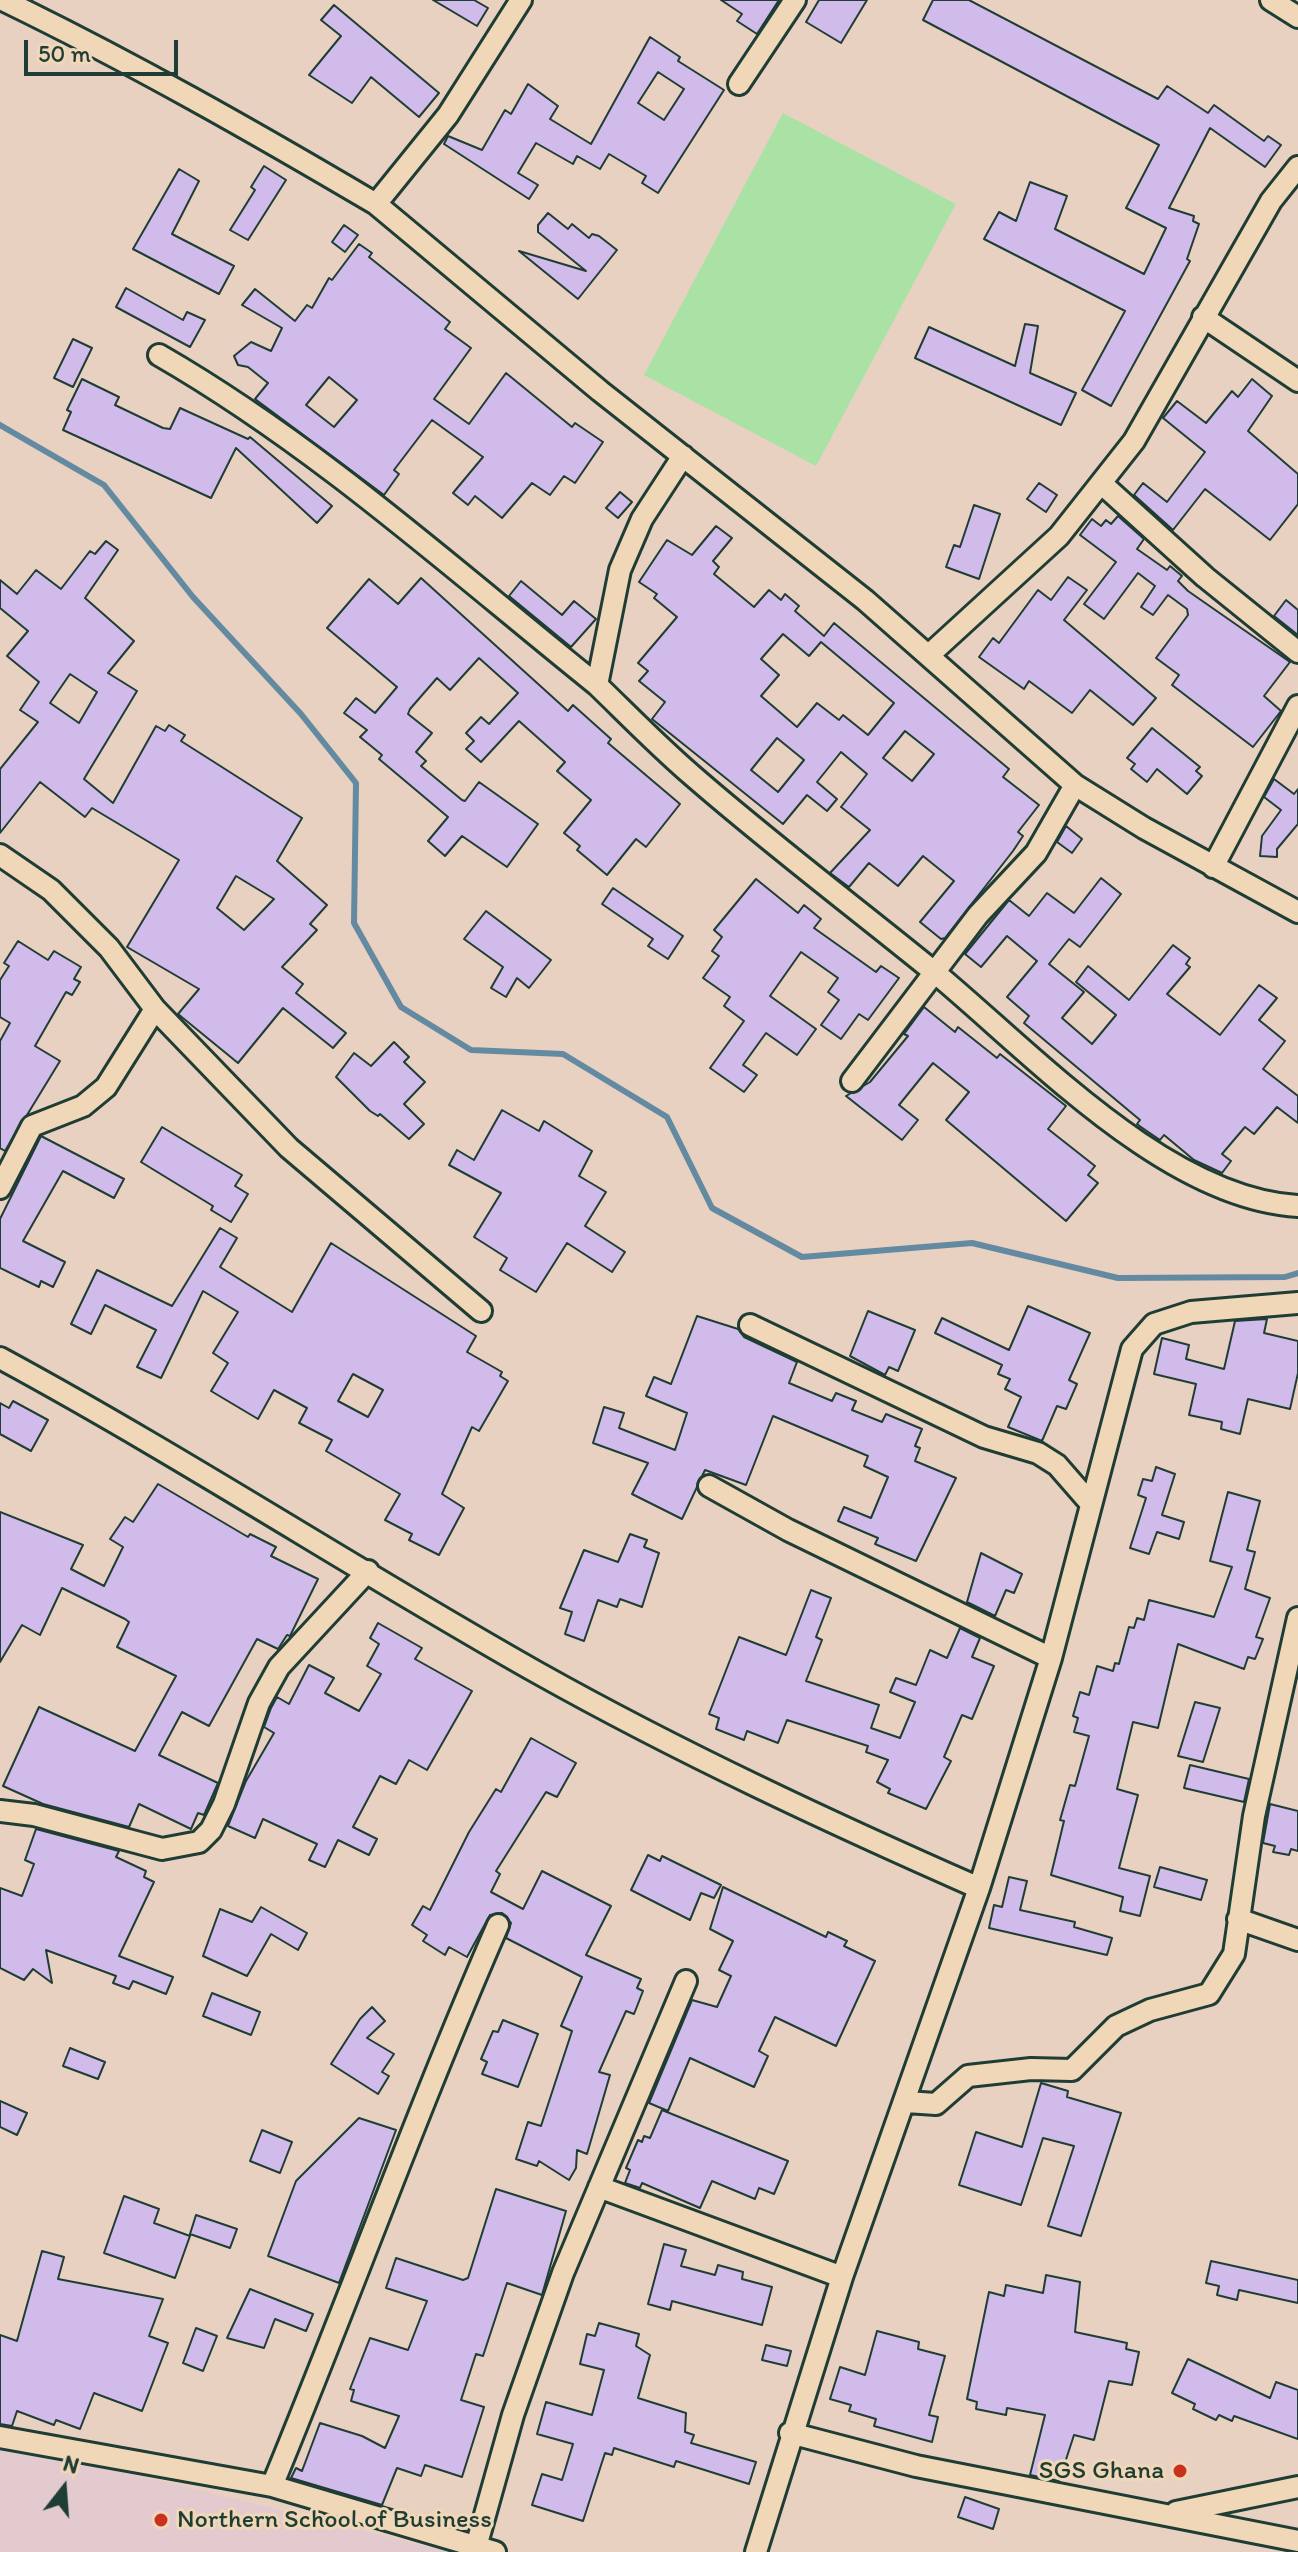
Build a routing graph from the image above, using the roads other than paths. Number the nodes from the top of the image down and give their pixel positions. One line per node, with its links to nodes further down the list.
1 (3, 0): 8 (street)
2 (520, 0): 8 (street)
3 (795, 0): 6 (street)
4 (1271, 0): 5 (street)
5 (1298, 17)
6 (739, 84)
7 (1298, 167): 9 (street)
8 (376, 204): 12 (street)
9 (1203, 317): 11 (street); 13 (street)
10 (159, 355): 16 (street)
11 (1298, 381)
12 (683, 456): 15 (street); 16 (street)
13 (1101, 483): 14 (street); 15 (street)
14 (1298, 652)
15 (929, 655): 18 (street)
16 (597, 685): 22 (street)
17 (1298, 706): 20 (street)
18 (1075, 785): 20 (street); 22 (street)
19 (0, 855): 23 (street)
20 (1213, 867): 21 (street)
21 (1298, 912)
22 (933, 972): 24 (street); 26 (street)
23 (155, 1009): 25 (street); 28 (street)
24 (852, 1081)
25 (0, 1188)
26 (1298, 1206)
27 (1298, 1303): 32 (street)
28 (481, 1311)
29 (750, 1325): 32 (street)
30 (0, 1358): 33 (street)
31 (709, 1486): 35 (street)
32 (1091, 1504): 35 (street)
33 (368, 1571): 37 (street); 38 (street)
34 (1298, 1618): 36 (street)
35 (1051, 1658): 38 (street)
36 (1292, 1679): 39 (street)
37 (0, 1811)
38 (979, 1888): 43 (street)
39 (1238, 1919): 41 (street); 43 (street)
40 (498, 1925): 48 (street)
41 (1298, 1940)
42 (686, 1981): 44 (street)
43 (906, 2102): 45 (street)
44 (599, 2187): 45 (street); 52 (street)
45 (842, 2277): 46 (street)
46 (790, 2433): 50 (street); 53 (street)
47 (0, 2437): 48 (street)
48 (272, 2486): 52 (street)
49 (1298, 2487): 50 (street)
50 (1167, 2513): 51 (street)
51 (1298, 2541)
52 (485, 2550)
53 (756, 2552)

